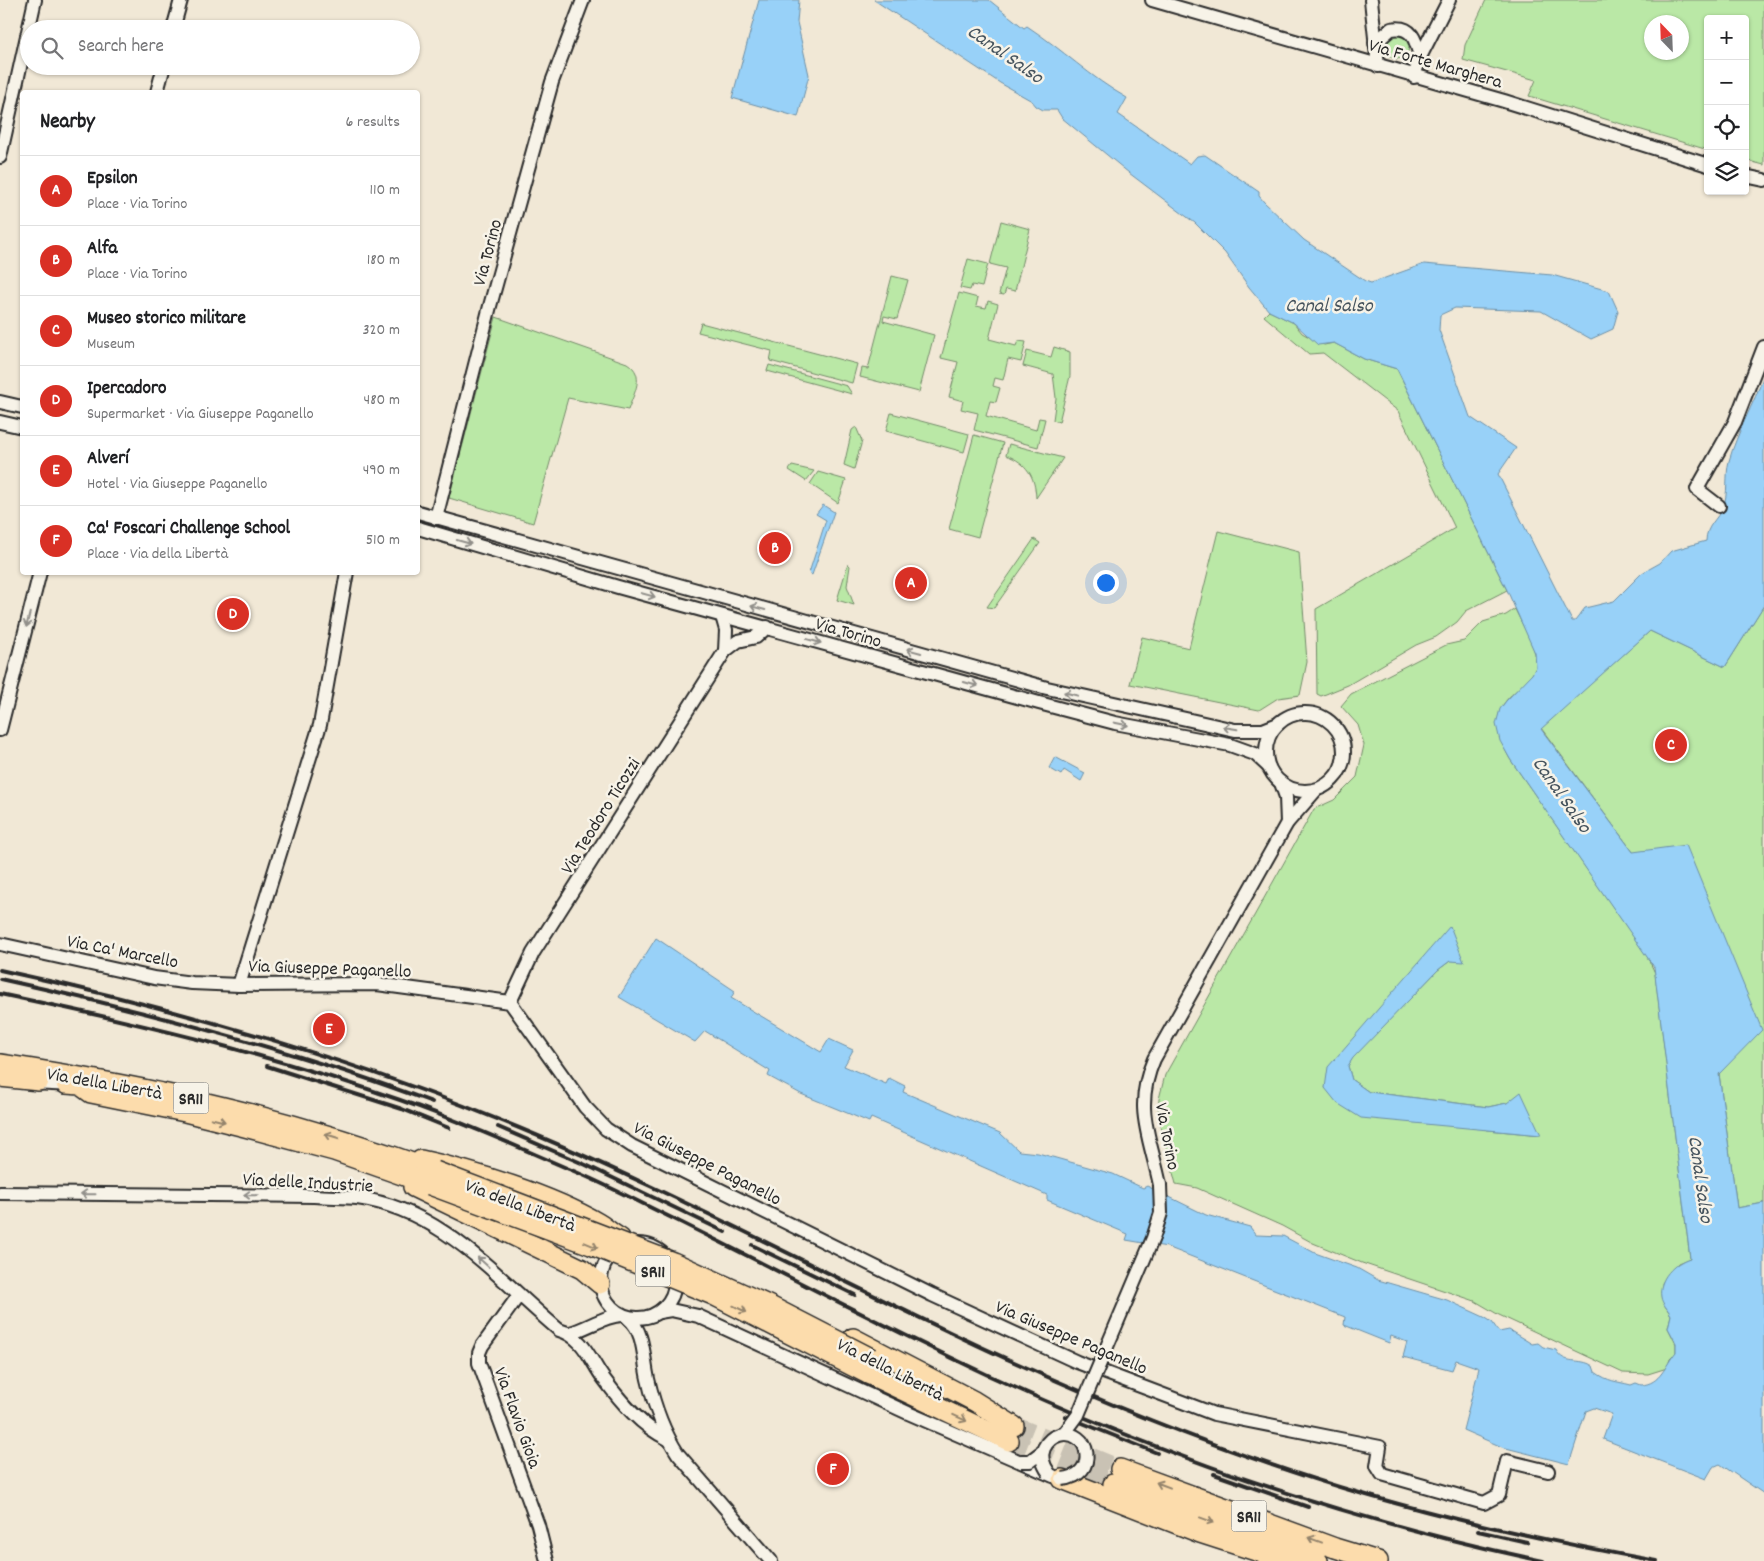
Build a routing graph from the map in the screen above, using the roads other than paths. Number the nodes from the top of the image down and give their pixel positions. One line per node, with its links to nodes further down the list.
1 (35, 0): 7 (street)
2 (181, 0): 8 (street)
3 (582, 0): 27 (street, Via Torino)
4 (1152, 0): 11 (street, Via Forte Marghera)
5 (1371, 0): 9 (street)
6 (1449, 0): 10 (street)
7 (31, 20)
8 (176, 20)
9 (1376, 44): 10 (street); 11 (street)
10 (1420, 57): 14 (street)
11 (1378, 66): 14 (street, Via Forte Marghera)
12 (20, 67): 16 (street)
13 (162, 75): 15 (street)
14 (1414, 77): 17 (street, Via Forte Marghera)
15 (158, 90)
16 (0, 157)
17 (1704, 164)
18 (1749, 177): 19 (street)
19 (1764, 180)
20 (1764, 347): 25 (street)
21 (0, 402): 22 (street)
22 (20, 407)
23 (0, 422): 24 (street)
24 (20, 427)
25 (1719, 506)
26 (420, 513): 27 (street, Via Torino)
27 (436, 518): 35 (street, Via Torino, one-way to 27)
28 (420, 529): 31 (street, Via Torino, one-way to 31)
29 (39, 575): 34 (street, one-way to 34)
30 (346, 575): 42 (street, Via Giuseppe Paganello)
31 (722, 616): 32 (street, Via Torino); 33 (street)
32 (767, 627): 33 (street, Via Teodoro Ticozzi); 37 (street, Via Torino, one-way to 37)
33 (726, 651): 43 (street, Via Teodoro Ticozzi)
34 (3, 705): 36 (street)
35 (1278, 724): 37 (street); 39 (street, Via Torino)
36 (0, 730)
37 (1268, 766): 38 (street, Via Torino)
38 (1281, 783): 39 (street); 40 (street)
39 (1316, 790): 40 (street, Via Torino)
40 (1287, 823): 61 (street, Via Torino, bridge)
41 (0, 944): 42 (street, Via Ca' Marcello)
42 (239, 985): 43 (street, Via Giuseppe Paganello)
43 (510, 1002): 67 (street, Via Giuseppe Paganello)
44 (0, 1064): 48 (highway, Via della Libertà / SR11, one-way to 44)
45 (0, 1078): 47 (highway, Via della Libertà / SR11)
46 (0, 1082): 47 (street)
47 (80, 1085): 48 (highway, Via della Libertà / SR11, one-way to 48)
48 (374, 1157): 50 (highway); 51 (highway, Via della Libertà / SR11, bridge); 53 (highway)
49 (0, 1193): 54 (street, Via delle Industrie, one-way to 49)
50 (634, 1244): 51 (street); 53 (street)
51 (670, 1262): 52 (street)
52 (675, 1286): 55 (street); 57 (street, Via della Libertà)
53 (602, 1292): 56 (street); 58 (street)
54 (519, 1295): 59 (street, Via delle Industrie); 69 (street, Via Flavio Gioia)
55 (655, 1314): 56 (street); 57 (street, Via della Libertà); 60 (street)
56 (625, 1316): 58 (street); 60 (street, Via delle Industrie)
57 (698, 1316): 66 (street, Via della Libertà)
58 (598, 1321): 59 (street)
59 (570, 1334): 63 (street, Via delle Industrie)
60 (641, 1341): 63 (street, Via delle Industrie)
61 (1078, 1415): 62 (street, Via Torino, bridge); 64 (street, Via Torino)
62 (1064, 1434): 64 (street, bridge); 65 (street, bridge)
63 (668, 1439): 70 (street, Via delle Industrie)
64 (1078, 1439): 68 (street, bridge)
65 (1042, 1452): 66 (street, bridge); 68 (street, bridge)
66 (1021, 1461): 68 (street, Via della Libertà, bridge)
67 (1548, 1471)
68 (1056, 1476): 71 (highway)
69 (546, 1561)
70 (771, 1561)
71 (1288, 1561)
72 (1318, 1561): 73 (highway, SR11, one-way to 72)
73 (1378, 1561)

